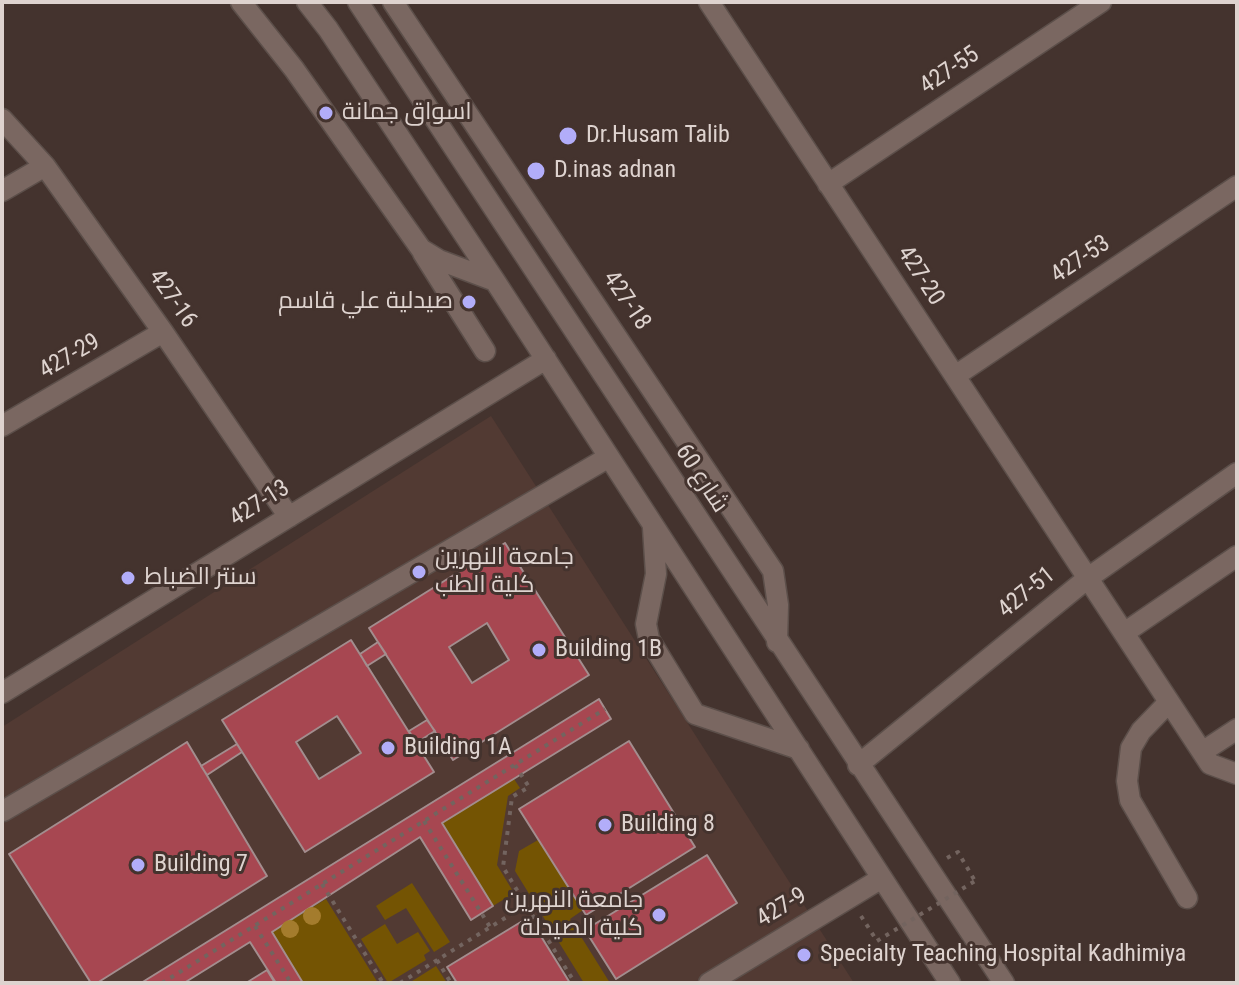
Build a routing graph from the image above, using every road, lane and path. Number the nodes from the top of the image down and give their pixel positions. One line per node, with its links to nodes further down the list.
1 (241, 2): 12 (street)
2 (307, 2): 13 (street)
3 (358, 2): 26 (street, شارع 60)
4 (393, 2): 26 (street, 427-18)
5 (709, 2): 9 (street, 427-20)
6 (1101, 2): 9 (street, 427-55)
7 (2, 119): 8 (street, 427-16)
8 (45, 166): 11 (street); 14 (street, 427-16)
9 (828, 184): 17 (street, 427-20)
10 (1237, 186): 17 (street, 427-53)
11 (2, 191)
12 (421, 249): 13 (street); 15 (street)
13 (495, 281): 16 (street)
14 (163, 332): 18 (street, 427-29); 21 (street, 427-16)
15 (485, 351)
16 (546, 359): 19 (street); 21 (street, 427-13)
17 (955, 376): 24 (street, 427-20)
18 (2, 426)
19 (609, 457): 22 (street); 36 (street)
20 (1237, 473): 24 (street, 427-51)
21 (289, 517): 27 (street, 427-13)
22 (653, 524): 31 (street); 31 (street)
23 (1237, 556): 25 (street)
24 (1088, 578): 25 (street, 427-20); 34 (street, 427-51)
25 (1124, 633): 28 (street, 427-20)
26 (777, 642): 34 (street, شارع 60)
27 (2, 693)
28 (1169, 702): 32 (street, 427-20); 41 (street)
29 (605, 709): 33 (path)
30 (1237, 729): 32 (street)
31 (799, 749): 39 (street)
32 (1202, 752): 35 (street)
33 (515, 765): 37 (path); 42 (path)
34 (858, 765): 55 (street, شارع 60)
35 (1237, 774)
36 (3, 811)
37 (424, 821): 40 (path); 45 (path)
38 (958, 852): 43 (path, bridge)
39 (882, 878): 53 (street, 427-9); 54 (street)
40 (322, 884): 44 (path); 49 (path)
41 (1187, 898)
42 (526, 905): 45 (path); 52 (path)
43 (857, 910)
44 (255, 926): 47 (path); 48 (path)
45 (490, 927): 46 (path)
46 (437, 960): 50 (path); 51 (path)
47 (162, 983)
48 (291, 983)
49 (383, 983)
50 (400, 983)
51 (451, 983)
52 (575, 983)
53 (709, 983)
54 (950, 983)
55 (1004, 983)

